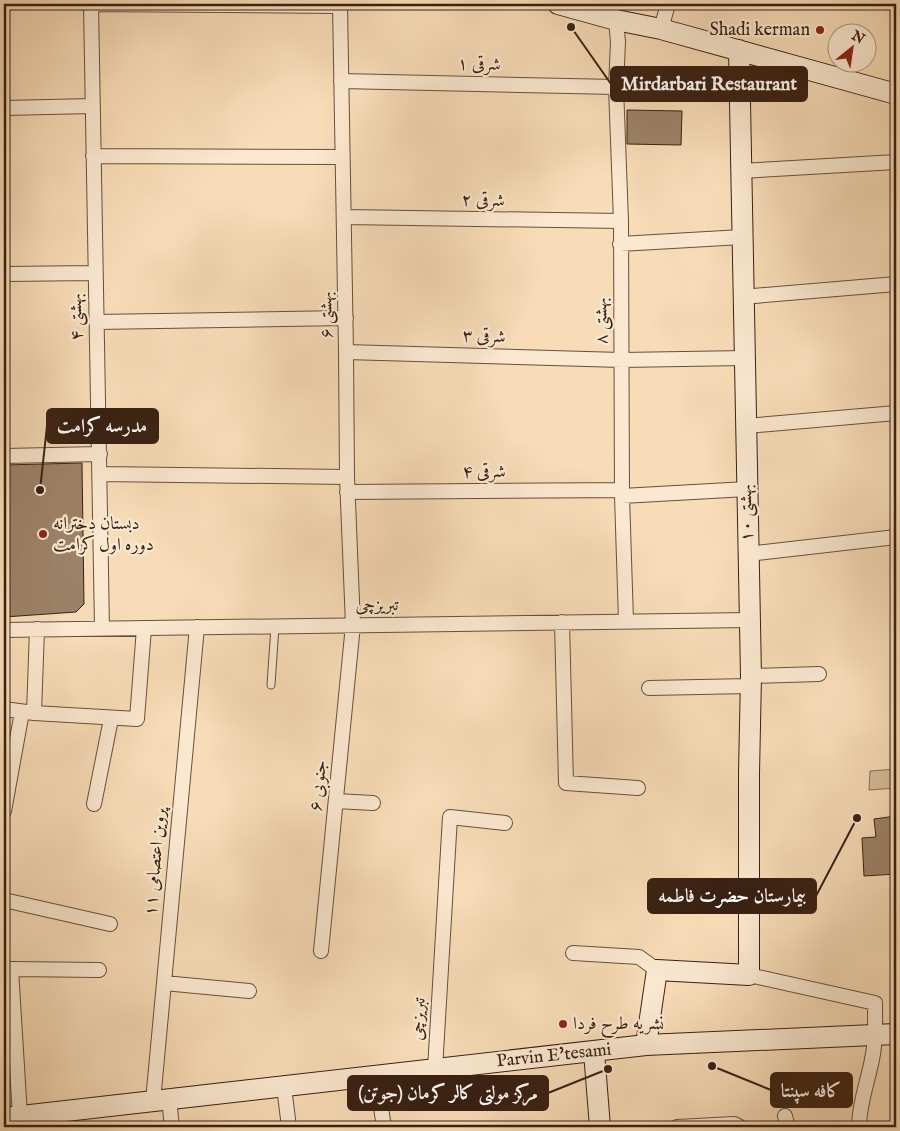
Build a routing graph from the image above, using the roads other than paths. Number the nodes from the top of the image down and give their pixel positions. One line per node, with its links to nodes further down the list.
1 (90, 4): 3 (street); 11 (street, بهشتی ۴)
2 (668, 4): 6 (street)
3 (340, 5): 8 (street, بهشتی ۶)
4 (571, 5): 5 (street)
5 (616, 20): 6 (street); 9 (street, بهشتی ۸)
6 (661, 29): 7 (street)
7 (738, 50): 10 (street); 16 (street, بهشتی ۱۰)
8 (341, 81): 9 (street, شرقی ۱); 14 (street, بهشتی ۶)
9 (616, 87): 18 (street, بهشتی ۸)
10 (896, 94)
11 (92, 106): 12 (street); 13 (street, بهشتی ۴)
12 (4, 108)
13 (93, 156): 14 (street); 21 (street, بهشتی ۴)
14 (342, 157): 17 (street, بهشتی ۶)
15 (896, 162): 16 (street)
16 (741, 171): 19 (street, بهشتی ۱۰)
17 (344, 218): 18 (street, شرقی ۲); 25 (street, بهشتی ۶)
18 (621, 221): 20 (street, بهشتی ۸)
19 (742, 238): 20 (street); 24 (street, بهشتی ۱۰)
20 (620, 244): 29 (street, بهشتی ۸)
21 (95, 273): 22 (street); 26 (street, بهشتی ۴)
22 (4, 274)
23 (896, 284): 24 (street)
24 (742, 297): 28 (street, بهشتی ۱۰)
25 (346, 318): 26 (street); 27 (street, بهشتی ۶)
26 (96, 322): 32 (street, بهشتی ۴)
27 (346, 352): 29 (street, شرقی ۳); 35 (street, بهشتی ۶)
28 (745, 358): 29 (street, شرقی ۳); 31 (street, بهشتی ۱۰)
29 (621, 360): 38 (street, بهشتی ۸)
30 (896, 413): 31 (street)
31 (746, 426): 36 (street, بهشتی ۱۰)
32 (100, 454): 33 (street); 34 (street, بهشتی ۴)
33 (4, 456)
34 (101, 474): 35 (street); 47 (street, بهشتی ۴)
35 (346, 477): 37 (street, بهشتی ۶)
36 (747, 489): 38 (street, شرقی ۴); 40 (street, بهشتی ۱۰)
37 (347, 492): 38 (street, شرقی ۴); 44 (street, بهشتی ۶)
38 (622, 493): 43 (street, بهشتی ۸)
39 (896, 537): 40 (street)
40 (748, 554): 41 (street, بهشتی ۱۰)
41 (750, 620): 43 (street, تبریزچی); 52 (street, بهشتی ۱۰)
42 (562, 622): 43 (street, تبریزچی); 44 (street, تبریزچی); 58 (street)
43 (626, 622)
44 (353, 625): 45 (street, تبریزچی); 59 (street, جنوبی ۶)
45 (275, 626): 46 (street, تبریزچی); 53 (lane)
46 (197, 627): 48 (street, تبریزچی); 71 (street, پروین اعتصامی ۱۱)
47 (102, 628): 48 (street, تبریزچی); 49 (street, تبریزچی)
48 (144, 628): 57 (street)
49 (37, 629): 50 (street, تبریزچی); 56 (street)
50 (4, 630)
51 (819, 674): 52 (street)
52 (750, 681): 54 (street); 70 (street, بهشتی ۱۰)
53 (271, 685)
54 (649, 688)
55 (4, 709): 56 (street)
56 (28, 713): 57 (street); 62 (street)
57 (111, 719): 60 (street)
58 (638, 788)
59 (336, 801): 61 (street); 66 (street, جنوبی ۶)
60 (94, 804)
61 (373, 804)
62 (4, 811)
63 (505, 823): 77 (street, تبریزچی)
64 (4, 900): 65 (street)
65 (110, 924)
66 (321, 951)
67 (573, 953): 69 (street)
68 (99, 970): 81 (street)
69 (657, 970): 70 (street); 75 (street)
70 (749, 975): 73 (street)
71 (164, 983): 72 (street); 80 (street, پروین اعتصامی ۱۱)
72 (249, 990)
73 (874, 1034): 74 (street, Parvin E'tesami); 75 (street, Parvin E'tesami); 88 (street)
74 (896, 1034)
75 (646, 1045): 76 (street, Parvin E'tesami)
76 (594, 1052): 77 (street, Parvin E'tesami); 86 (street)
77 (435, 1070): 78 (street, Parvin E'tesami)
78 (376, 1076): 79 (street, Parvin E'tesami); 85 (street)
79 (284, 1086): 80 (street, Parvin E'tesami); 84 (street)
80 (161, 1100): 81 (street, Parvin E'tesami); 83 (street, پروین اعتصامی ۱۱)
81 (12, 1117)
82 (740, 1126): 87 (street)
83 (172, 1127)
84 (289, 1127)
85 (384, 1127)
86 (600, 1127)
87 (677, 1127)
88 (859, 1127)

